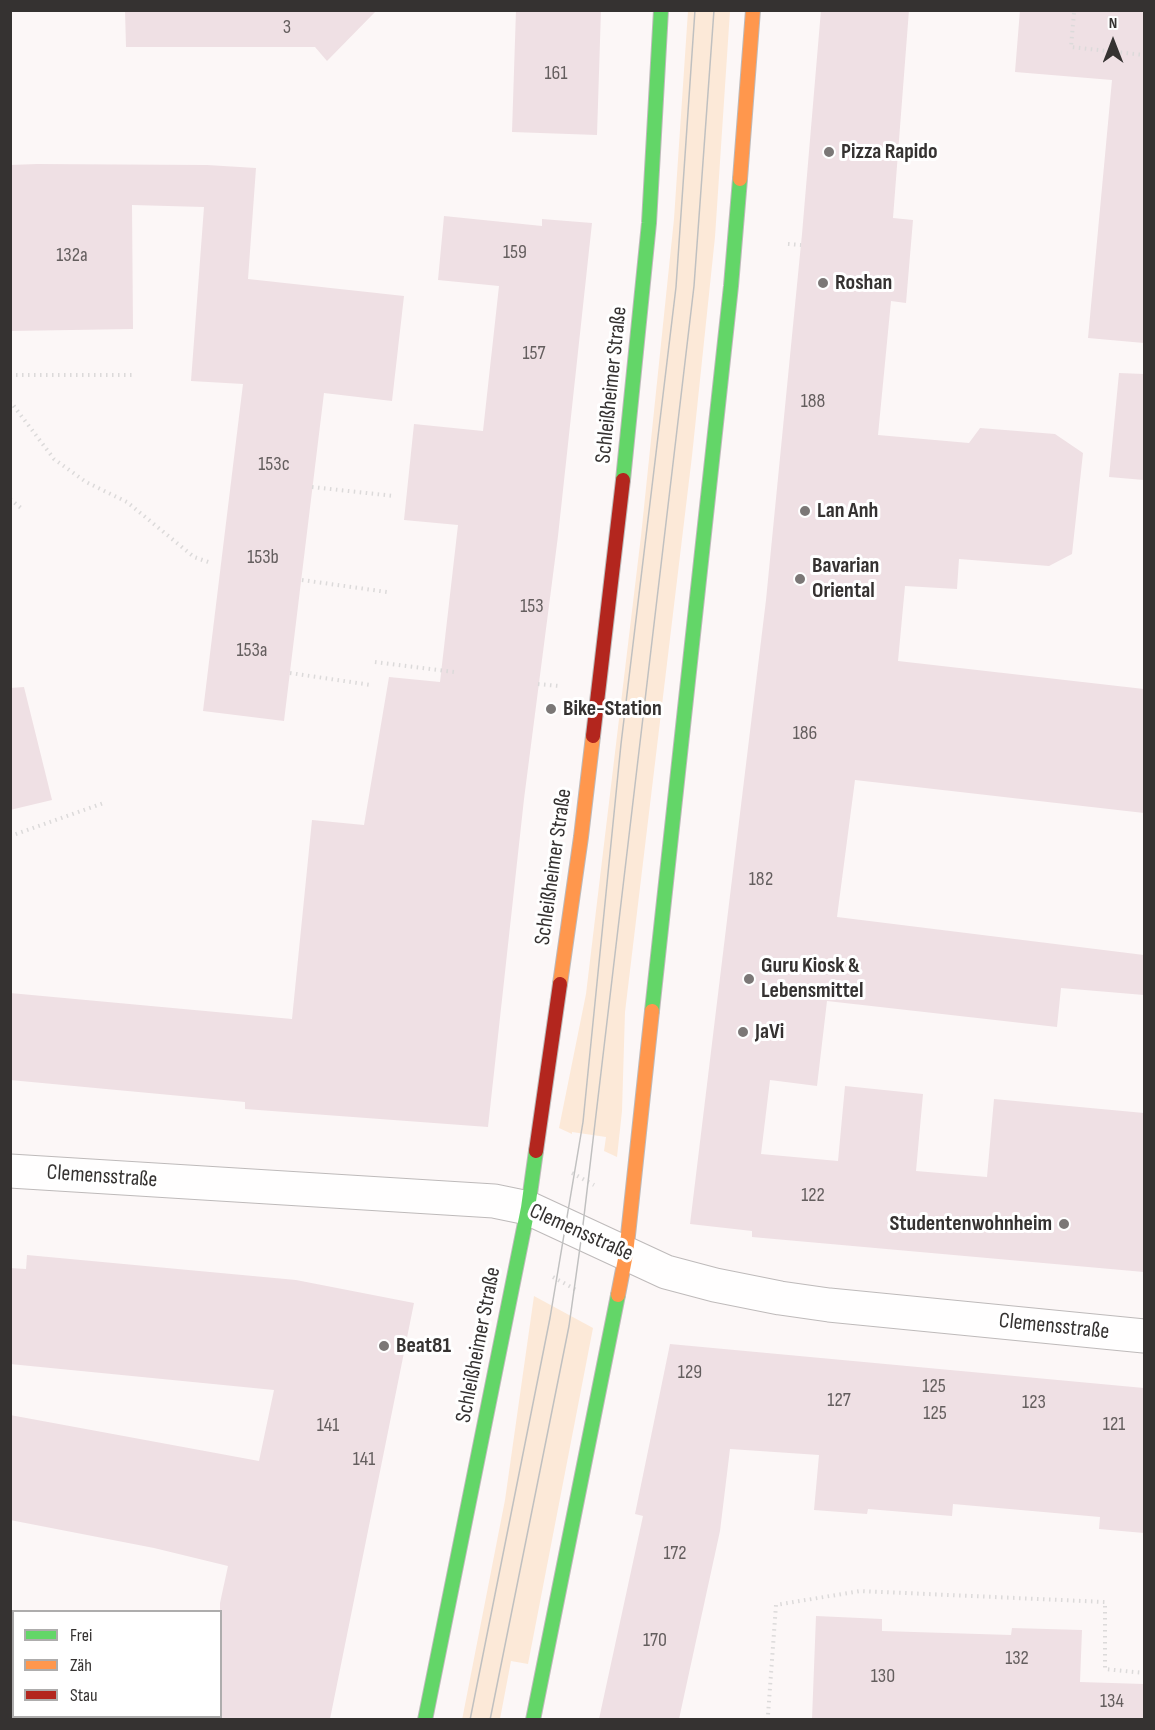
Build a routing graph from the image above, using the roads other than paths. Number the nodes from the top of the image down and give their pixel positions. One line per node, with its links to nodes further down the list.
1 (662, 10): 4 (main road, Schleißheimer Straße)
2 (753, 10): 5 (main road)
3 (10, 1171): 4 (street, Clemensstraße)
4 (528, 1208): 5 (street, Clemensstraße); 7 (main road, Schleißheimer Straße)
5 (626, 1254): 6 (street, Clemensstraße); 8 (main road)
6 (1144, 1336)
7 (425, 1719)
8 (533, 1719)

